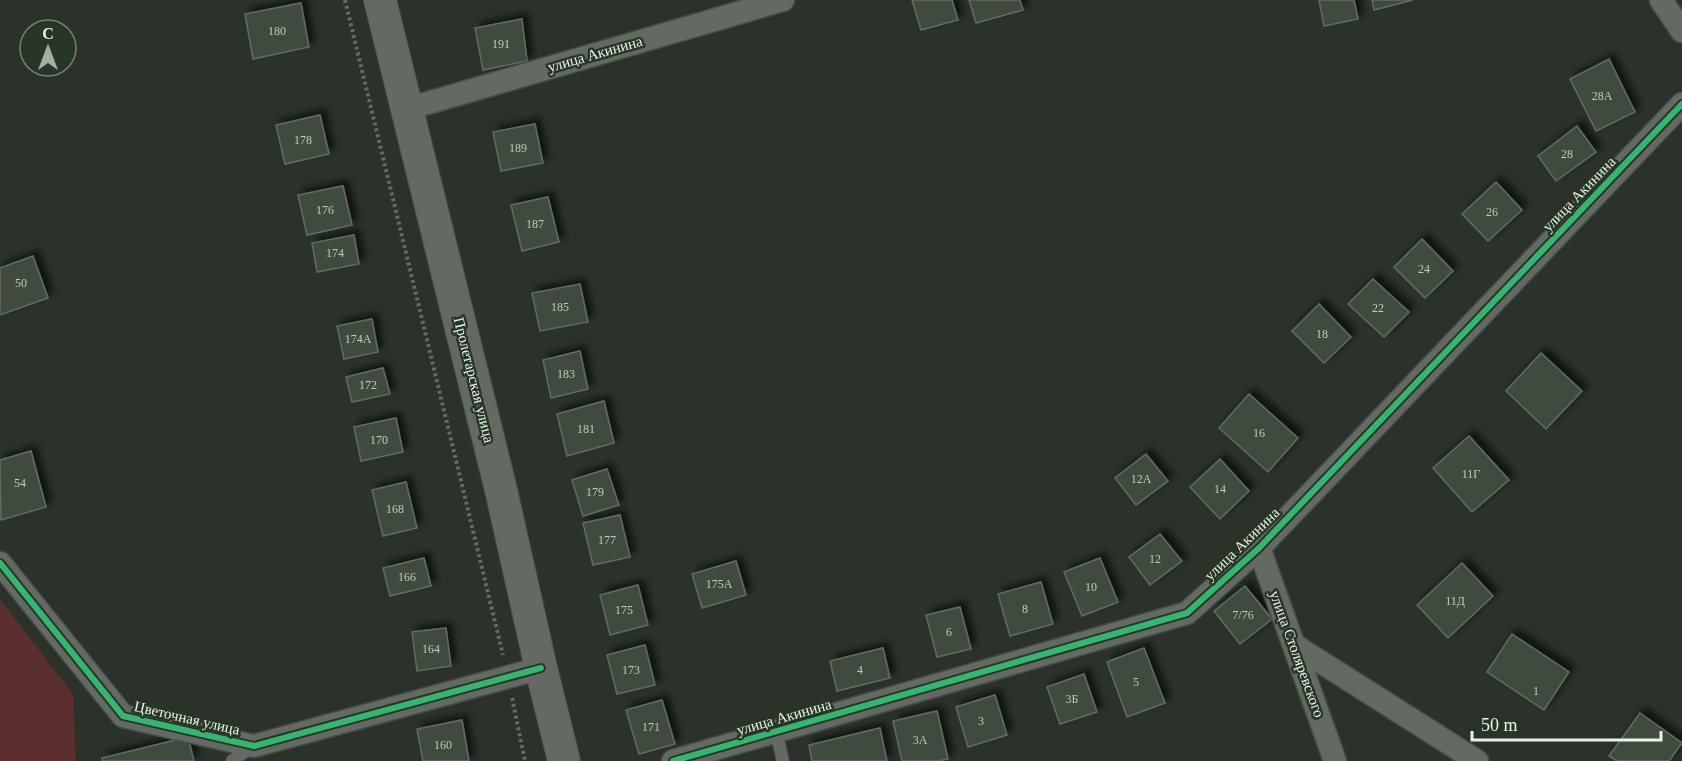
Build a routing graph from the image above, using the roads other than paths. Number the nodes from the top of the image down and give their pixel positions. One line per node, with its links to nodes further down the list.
1 (380, 0): 6 (main road, Пролетарская улица)
2 (783, 0): 6 (street, улица Акинина)
3 (1661, 0): 4 (street)
4 (1682, 31)
5 (1682, 104): 7 (street, улица Акинина)
6 (407, 109): 10 (main road, Пролетарская улица)
7 (1258, 548): 9 (street, улица Столяревского); 11 (street, улица Акинина)
8 (0, 563): 12 (street, Цветочная улица)
9 (1294, 645): 17 (street, улица Столяревского); 18 (street)
10 (541, 668): 12 (street, Цветочная улица); 14 (main road, Пролетарская улица)
11 (776, 731): 15 (street, улица Акинина); 16 (lane)
12 (254, 746): 13 (lane)
13 (232, 761)
14 (564, 761)
15 (673, 761)
16 (783, 761)
17 (1335, 761)
18 (1477, 761)

